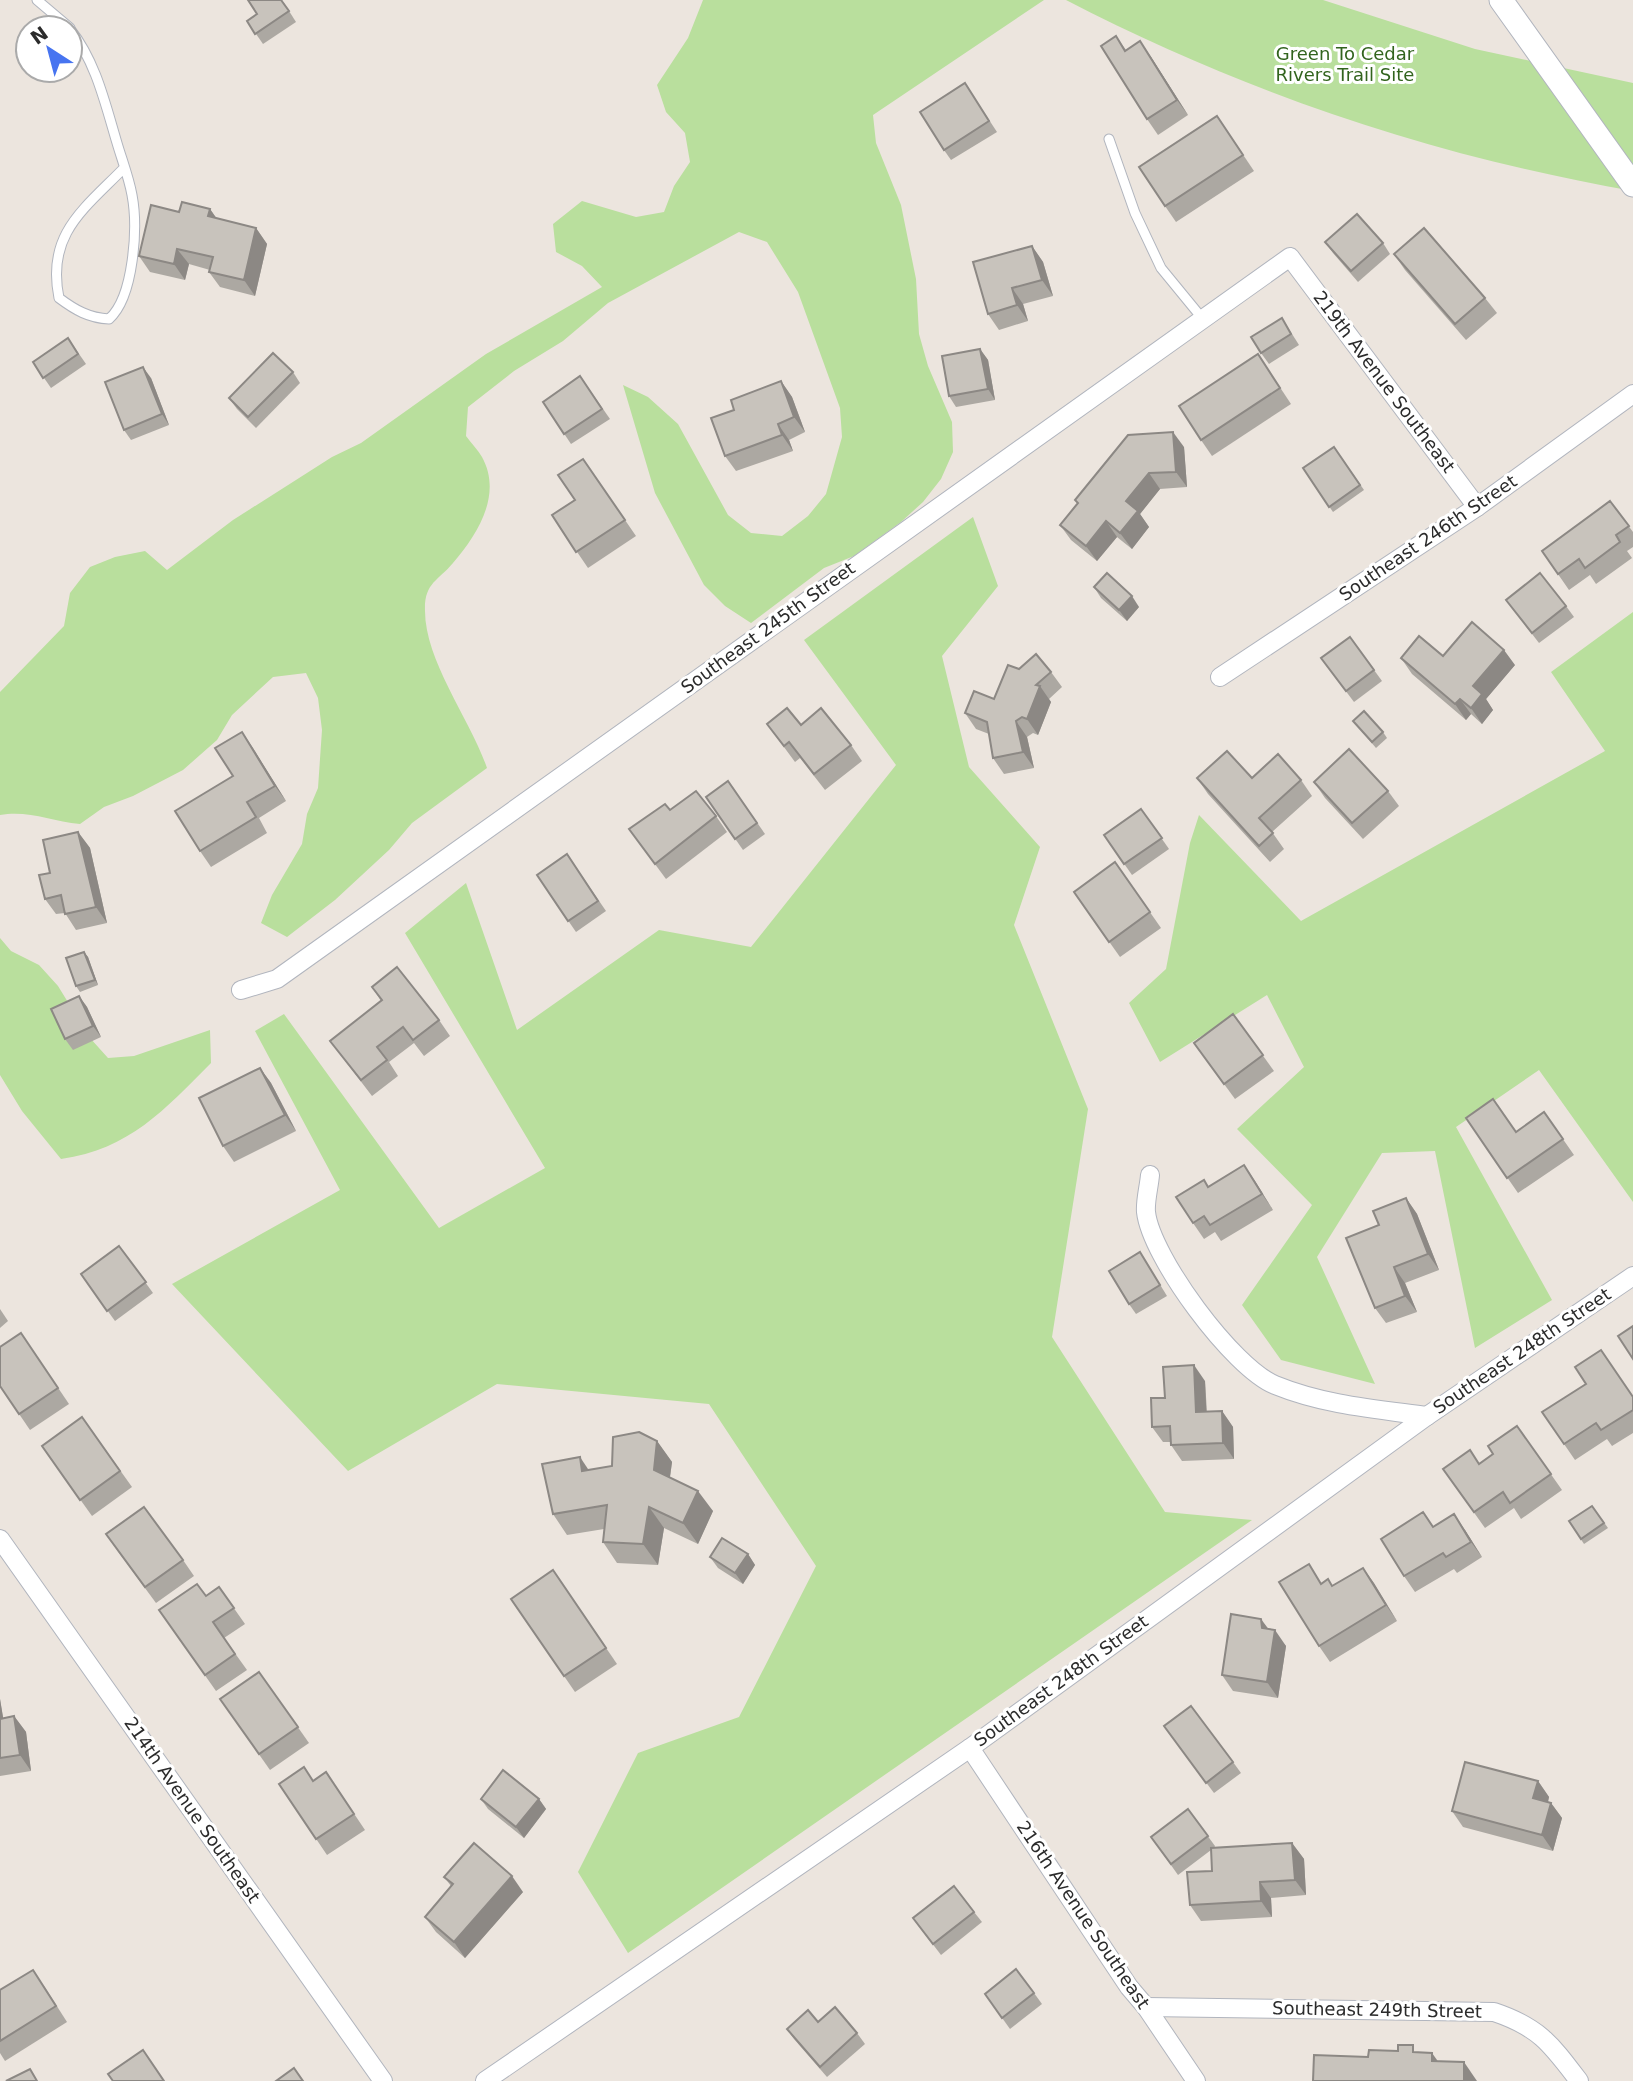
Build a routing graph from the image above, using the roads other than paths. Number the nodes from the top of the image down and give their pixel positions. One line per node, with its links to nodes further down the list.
1 (37, 0): 3 (lane)
2 (1501, 0): 7 (street)
3 (54, 14)
4 (84, 46): 6 (lane)
5 (1109, 139): 9 (lane)
6 (124, 168): 6 (lane)
7 (1633, 185)
8 (1290, 257): 9 (street, Southeast 245th Street); 11 (street, 219th Avenue Southeast)
9 (1202, 318): 13 (street, Southeast 245th Street)
10 (1633, 394): 11 (street, Southeast 246th Street)
11 (1477, 507): 12 (street, Southeast 246th Street)
12 (1220, 677)
13 (241, 990)
14 (1150, 1175): 16 (street)
15 (1633, 1276): 16 (street, Southeast 248th Street)
16 (1427, 1416): 18 (street, Southeast 248th Street)
17 (0, 1539): 20 (street, 214th Avenue Southeast)
18 (970, 1748): 19 (street, 216th Avenue Southeast); 21 (street, Southeast 248th Street)
19 (1146, 2007): 22 (street, 216th Avenue Southeast); 23 (street, Southeast 249th Street)
20 (383, 2081)
21 (485, 2081)
22 (1196, 2081)
23 (1579, 2081)

